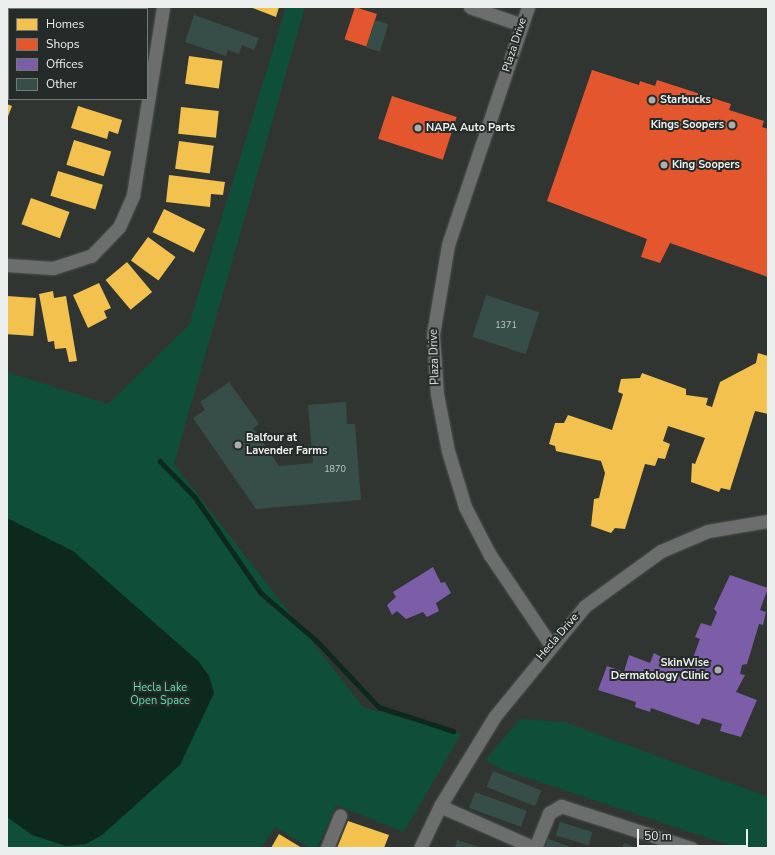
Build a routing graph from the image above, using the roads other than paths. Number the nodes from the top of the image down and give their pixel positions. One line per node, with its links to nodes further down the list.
1 (163, 7): 5 (street)
2 (470, 7): 4 (street)
3 (528, 7): 4 (street, Plaza Drive)
4 (522, 25): 9 (street, Plaza Drive)
5 (148, 93)
6 (147, 100): 7 (street)
7 (7, 265)
8 (768, 521): 9 (street, Hecla Drive)
9 (550, 644): 10 (street, Hecla Drive)
10 (440, 806): 12 (street, Hecla Drive); 14 (street)
11 (340, 816): 13 (street)
12 (423, 846)
13 (327, 848)
14 (535, 848): 15 (street)
15 (691, 848)

